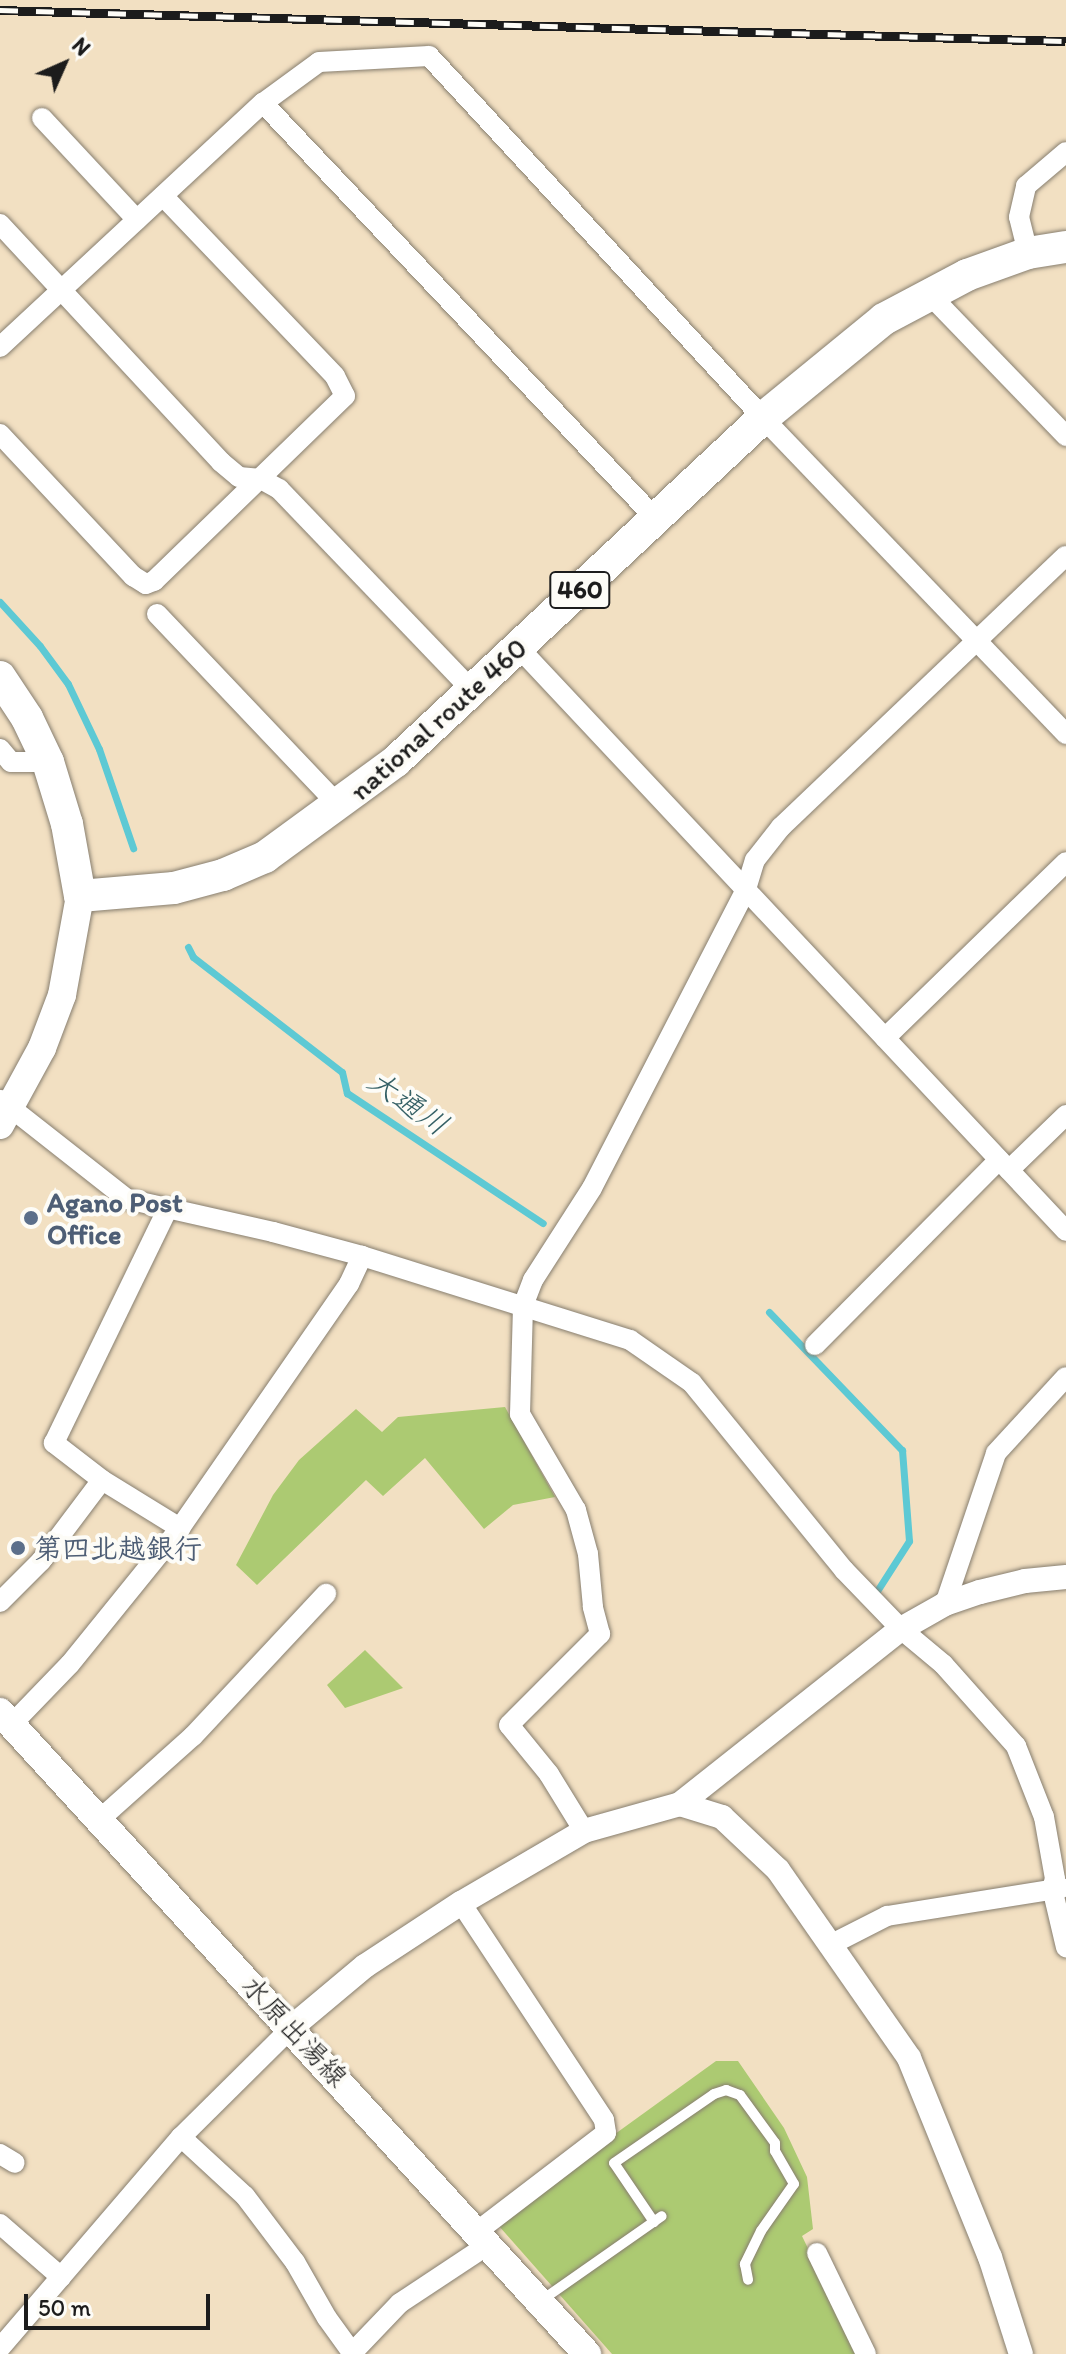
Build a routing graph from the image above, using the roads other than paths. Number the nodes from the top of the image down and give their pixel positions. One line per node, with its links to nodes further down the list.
1 (263, 103): 4 (street); 12 (street); 16 (street)
2 (42, 118): 5 (street)
3 (1066, 152): 8 (street)
4 (163, 196): 5 (street); 15 (street)
5 (137, 220): 9 (street)
6 (0, 224): 9 (street)
7 (1066, 247): 8 (highway, national route 460 / 460)
8 (1028, 253): 10 (highway, national route 460 / 460)
9 (61, 291): 11 (street); 15 (street)
10 (928, 293): 12 (highway, national route 460 / 460); 14 (street)
11 (0, 347)
12 (763, 418): 16 (highway, national route 460 / 460); 19 (street)
13 (0, 434): 15 (street)
14 (1066, 436)
15 (261, 479): 22 (street)
16 (656, 519): 20 (highway, national route 460 / 460)
17 (1066, 556): 19 (street)
18 (157, 614): 26 (street)
19 (976, 641): 23 (street); 28 (street)
20 (519, 648): 22 (highway, national route 460 / 460); 28 (street)
21 (0, 677): 25 (highway)
22 (472, 690): 26 (highway, national route 460 / 460)
23 (1066, 734)
24 (0, 749): 25 (street)
25 (48, 762): 29 (highway)
26 (339, 806): 29 (highway, national route 460 / 460)
27 (1066, 862): 30 (street)
28 (746, 889): 30 (street); 37 (street)
29 (80, 896): 31 (main road)
30 (885, 1038): 33 (street)
31 (4, 1111): 34 (street)
32 (1066, 1115): 33 (street)
33 (1004, 1165): 35 (street); 38 (street)
34 (168, 1208): 36 (street); 40 (street)
35 (1066, 1231)
36 (362, 1256): 37 (street); 41 (street)
37 (523, 1306): 46 (street); 50 (street)
38 (815, 1345)
39 (1066, 1377): 45 (street)
40 (102, 1480): 41 (street); 44 (street)
41 (180, 1528): 47 (street)
42 (1066, 1577): 45 (street)
43 (326, 1594): 49 (street)
44 (0, 1602)
45 (945, 1604): 46 (street)
46 (901, 1629): 48 (street); 51 (street)
47 (6, 1718): 49 (main road, 水原出湯線)
48 (680, 1804): 50 (street); 53 (street)
49 (99, 1820): 55 (main road, 水原出湯線)
50 (584, 1831): 52 (street)
51 (1059, 1888): 53 (street); 54 (street)
52 (461, 1903): 55 (street); 58 (street)
53 (832, 1944): 67 (street)
54 (1066, 1947)
55 (292, 2027): 56 (street); 58 (main road, 水原出湯線)
56 (181, 2137): 60 (street); 64 (street)
57 (0, 2224): 60 (street)
58 (484, 2238): 62 (main road, 水原出湯線); 64 (street)
59 (817, 2253): 66 (street)
60 (61, 2277): 63 (street)
61 (748, 2280): 62 (lane)
62 (541, 2301): 65 (main road, 水原出湯線)
63 (0, 2348)
64 (352, 2353)
65 (587, 2354)
66 (866, 2354)
67 (1021, 2354)

